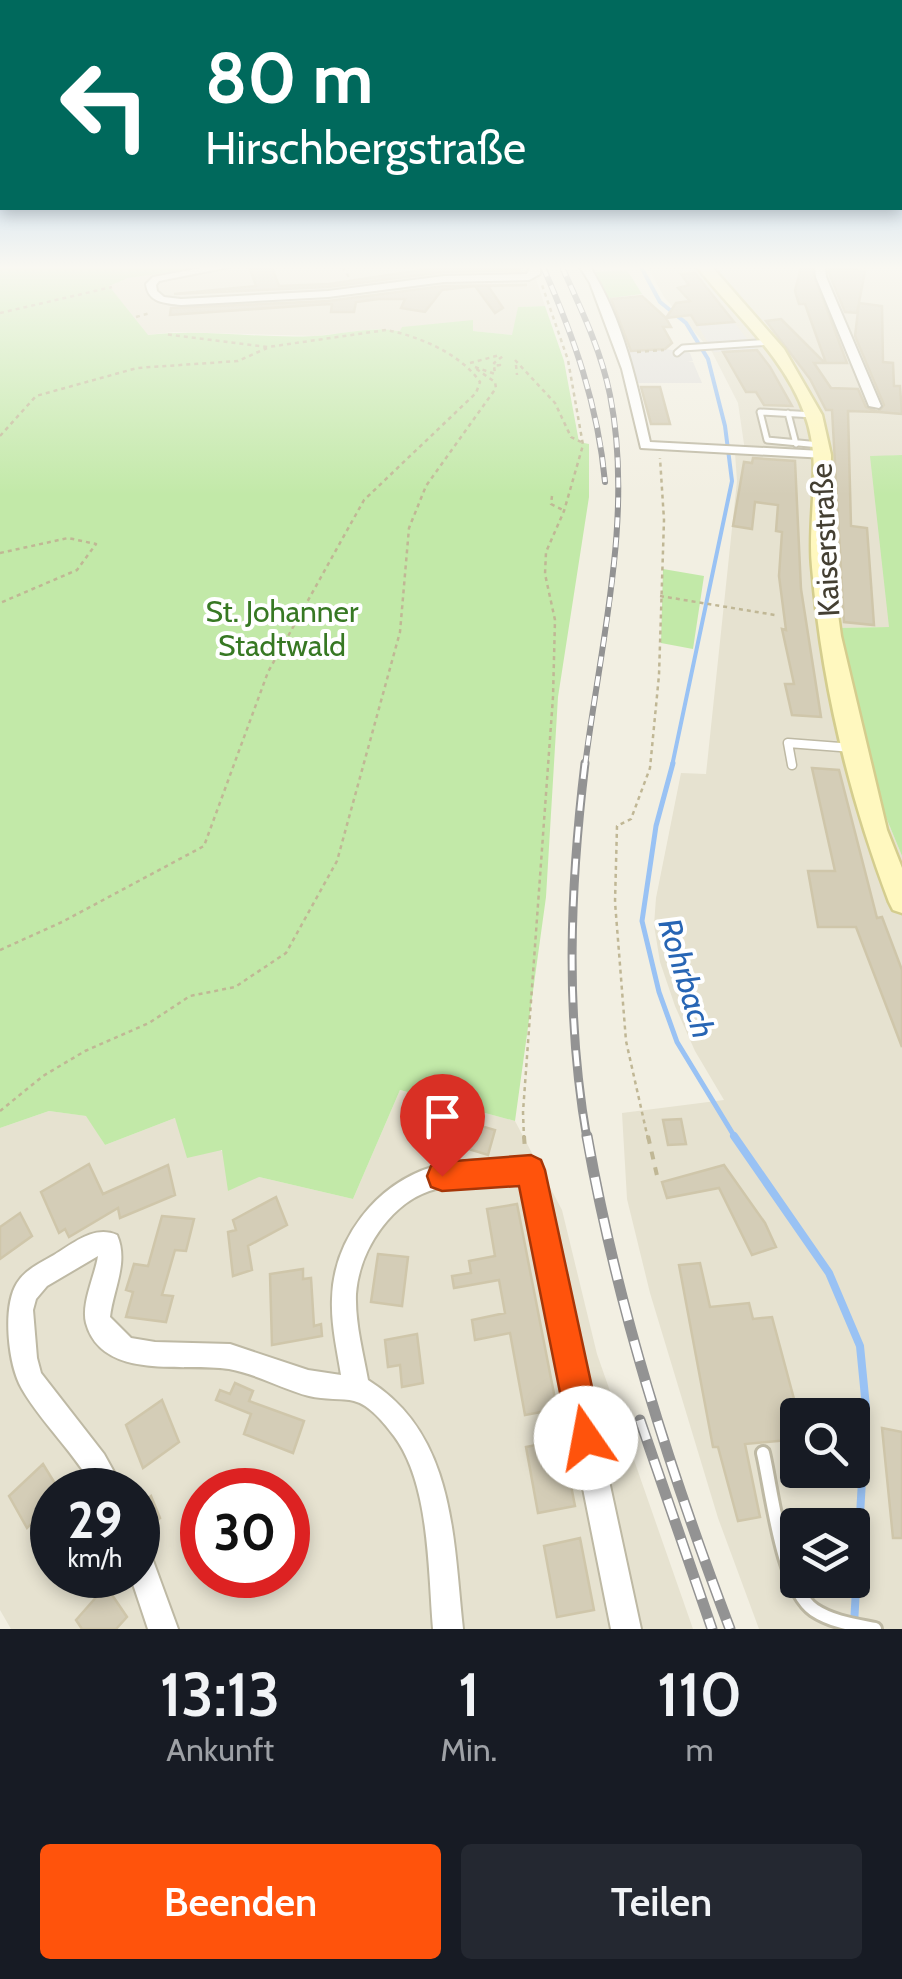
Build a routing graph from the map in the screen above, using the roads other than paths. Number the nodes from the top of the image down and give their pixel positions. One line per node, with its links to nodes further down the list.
1 (618, 343): 10 (street)
2 (754, 343): 5 (lane)
3 (771, 343): 8 (main road, Kaiserstraße)
4 (848, 343): 6 (street)
5 (678, 353)
6 (875, 406)
7 (788, 414): 8 (lane); 9 (lane); 9 (lane)
8 (814, 415): 10 (main road, Kaiserstraße)
9 (796, 444): 10 (lane)
10 (821, 450): 11 (main road, Kaiserstraße)
11 (853, 748): 12 (lane); 13 (main road, Kaiserstraße)
12 (792, 765)
13 (902, 902)
14 (356, 1387): 16 (street); 19 (street); 20 (street)
15 (763, 1453): 21 (lane)
16 (99, 1468)
17 (152, 1598): 18 (street)
18 (162, 1629)
19 (448, 1629)
20 (626, 1629)
21 (875, 1629)

